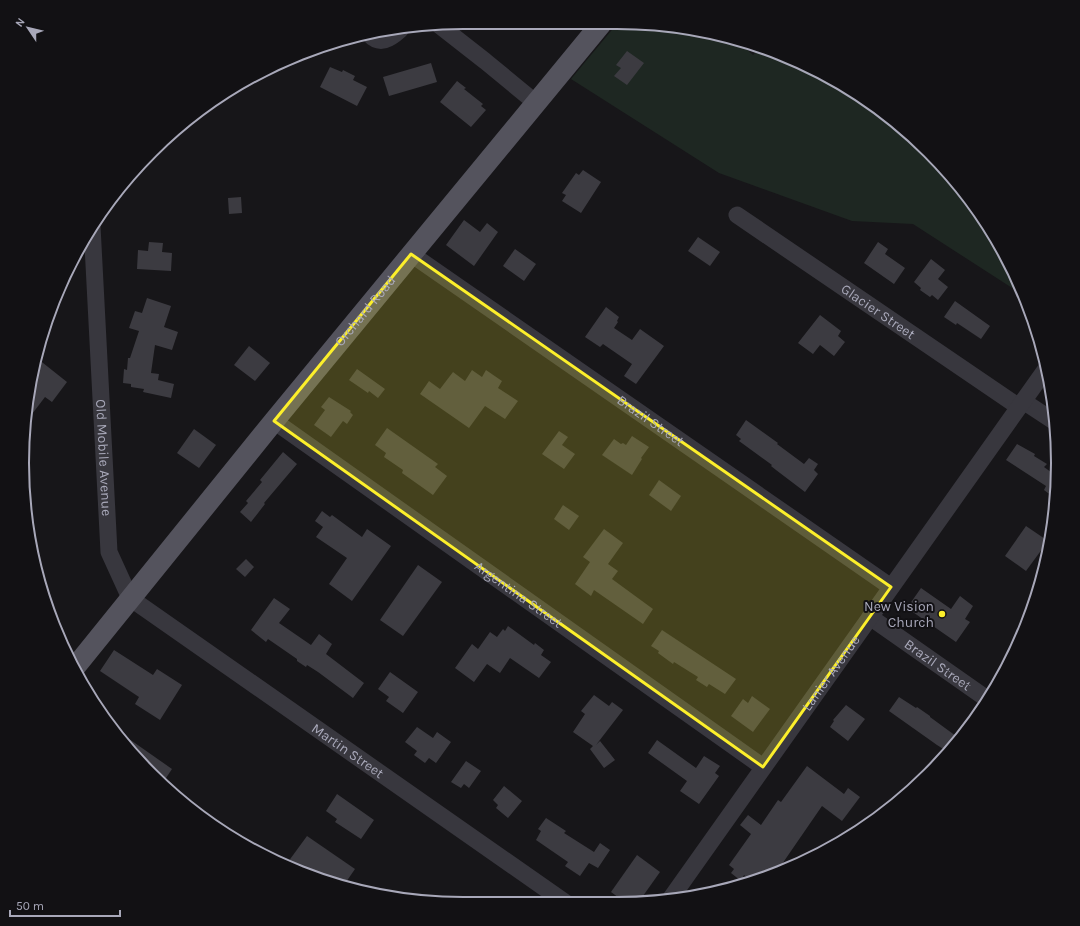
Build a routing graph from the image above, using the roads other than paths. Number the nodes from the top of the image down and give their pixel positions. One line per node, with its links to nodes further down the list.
1 (597, 29): 5 (main road, Orchard Road)
2 (445, 30): 5 (street)
3 (394, 35): 4 (street)
4 (374, 38)
5 (536, 103): 8 (main road, Orchard Road)
6 (738, 215): 10 (street, Glacier Street)
7 (93, 237): 14 (street, Old Mobile Avenue)
8 (411, 254): 12 (main road, Orchard Road); 13 (street, Brazil Street)
9 (1042, 374): 10 (street, Lanier Avenue)
10 (1021, 404): 11 (street, Glacier Street); 13 (street, Lanier Avenue)
11 (1048, 418)
12 (274, 422): 14 (main road, Orchard Road); 18 (street, Argentina Street)
13 (891, 587): 15 (street, Lanier Avenue)
14 (130, 598): 16 (main road); 20 (street, Martin Street)
15 (870, 617): 17 (street, Brazil Street); 18 (street, Lanier Avenue)
16 (78, 663)
17 (983, 696)
18 (763, 767): 19 (street, Lanier Avenue)
19 (675, 893)
20 (556, 897)

